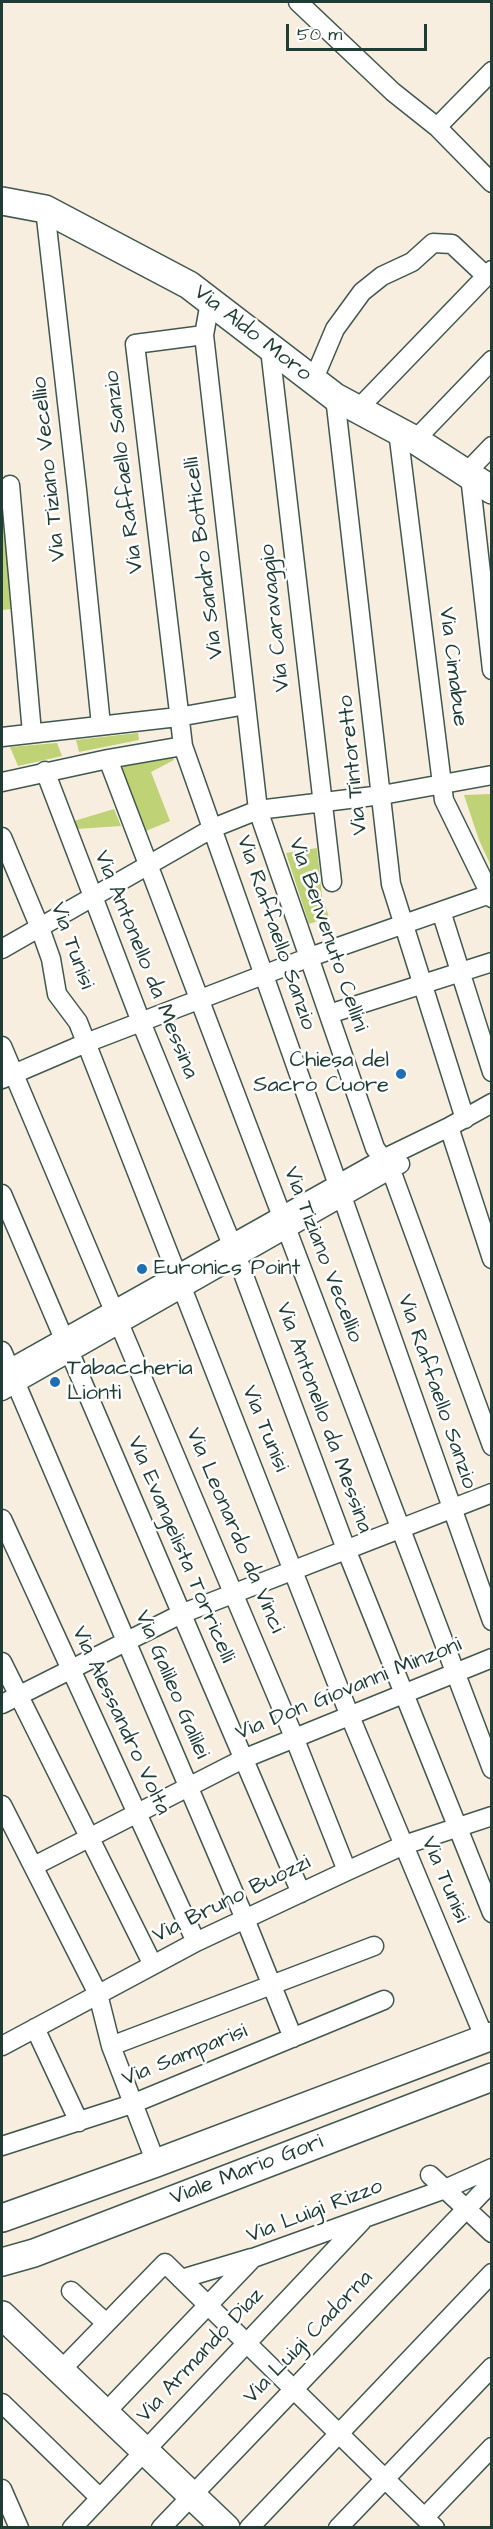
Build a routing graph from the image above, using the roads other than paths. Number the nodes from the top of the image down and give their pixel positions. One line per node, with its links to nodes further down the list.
1 (298, 2): 3 (street)
2 (492, 71): 3 (street)
3 (437, 127): 4 (street)
4 (491, 182)
5 (2, 201): 6 (street, Via Aldo Moro)
6 (45, 209): 8 (street, Via Aldo Moro); 21 (street, Via Tiziano Vecellio)
7 (489, 273): 12 (street); 13 (street)
8 (210, 302): 9 (street, Via Sandro Botticelli); 10 (street, Via Aldo Moro)
9 (204, 335): 19 (street, Via Sandro Botticelli); 20 (street, Via Raffaello Sanzio)
10 (270, 349): 12 (street, Via Aldo Moro); 31 (street, Via Caravaggio)
11 (492, 360): 14 (street)
12 (313, 381): 13 (street, Via Aldo Moro)
13 (346, 403): 14 (street, Via Aldo Moro); 30 (street, Via Tintoretto)
14 (407, 435): 16 (street, Via Aldo Moro); 29 (street, Via Cimabue)
15 (492, 446): 16 (street)
16 (476, 479): 18 (street)
17 (10, 485): 22 (street)
18 (492, 670)
19 (246, 705): 20 (street); 32 (street, Via Sandro Botticelli)
20 (178, 717): 21 (street); 24 (street, Via Raffaello Sanzio)
21 (100, 725): 22 (street)
22 (32, 733): 23 (street)
23 (2, 737)
24 (183, 746): 25 (street); 33 (street, Via Raffaello Sanzio)
25 (108, 759): 26 (street); 35 (street, Via Tiziano Vecellio)
26 (45, 771): 28 (street); 38 (street, Via Antonello da Messina)
27 (492, 775): 29 (street)
28 (2, 782)
29 (442, 785): 30 (street); 37 (street, Via Cimabue)
30 (382, 795): 31 (street); 40 (street, Via Tintoretto)
31 (321, 801): 32 (street); 36 (street, Via Caravaggio)
32 (258, 810): 33 (street); 43 (street, Via Benvenuto Cellini)
33 (213, 828): 35 (street); 46 (street, Via Raffaello Sanzio)
34 (2, 837): 41 (street, Via Tunisi)
35 (148, 864): 38 (street); 48 (street, Via Tiziano Vecellio)
36 (332, 882)
37 (491, 896): 39 (street)
38 (92, 898): 41 (street); 50 (street, Via Antonello da Messina)
39 (441, 911): 40 (street); 45 (street)
40 (404, 923): 43 (street); 47 (street, Via Tintoretto)
41 (40, 928): 42 (street); 51 (street, Via Tunisi)
42 (2, 950)
43 (310, 957): 46 (street); 49 (street, Via Benvenuto Cellini)
44 (492, 962): 45 (street)
45 (460, 973): 47 (street); 53 (street)
46 (264, 975): 48 (street); 58 (street, Via Raffaello Sanzio)
47 (423, 984): 49 (street); 56 (street, Via Tintoretto)
48 (199, 1000): 50 (street); 60 (street, Via Tiziano Vecellio)
49 (329, 1014): 57 (street, Via Benvenuto Cellini)
50 (141, 1022): 51 (street); 61 (street, Via Antonello da Messina)
51 (86, 1043): 54 (street); 63 (street, Via Tunisi)
52 (2, 1046): 54 (street, Via Leonardo da Vinci)
53 (492, 1072)
54 (8, 1076): 64 (street, Via Leonardo da Vinci)
55 (492, 1103): 56 (street)
56 (457, 1123): 57 (street); 62 (street, Via Tintoretto)
57 (387, 1164): 58 (street); 68 (street, Via Benvenuto Cellini)
58 (340, 1191): 60 (street); 70 (street, Via Raffaello Sanzio)
59 (2, 1194): 65 (street, Via Evangelista Torricelli)
60 (285, 1222): 61 (street); 72 (street, Via Tiziano Vecellio)
61 (235, 1250): 63 (street); 73 (street, Via Antonello da Messina)
62 (492, 1258)
63 (180, 1281): 64 (street); 74 (street, Via Tunisi)
64 (117, 1316): 65 (street); 75 (street, Via Leonardo da Vinci)
65 (66, 1345): 67 (street); 76 (street, Via Evangelista Torricelli)
66 (2, 1351): 67 (street, Via Galileo Galilei)
67 (7, 1379): 78 (street, Via Galileo Galilei)
68 (492, 1446)
69 (492, 1493): 70 (street)
70 (452, 1508): 72 (street); 77 (street, Via Raffaello Sanzio)
71 (2, 1518): 81 (street, Via Alessandro Volta)
72 (398, 1529): 73 (street); 82 (street, Via Tiziano Vecellio)
73 (346, 1549): 74 (street); 83 (street, Via Antonello da Messina)
74 (293, 1570): 75 (street); 86 (street, Via Tunisi)
75 (234, 1593): 76 (street); 87 (street, Via Leonardo da Vinci)
76 (181, 1614): 78 (street); 88 (street, Via Evangelista Torricelli)
77 (492, 1621)
78 (126, 1641): 81 (street); 90 (street, Via Galileo Galilei)
79 (492, 1658): 82 (street, Via Don Giovanni Minzoni)
80 (2, 1662): 84 (street)
81 (70, 1669): 84 (street); 92 (street, Via Alessandro Volta)
82 (455, 1671): 83 (street, Via Don Giovanni Minzoni); 89 (street, Via Tiziano Vecellio)
83 (403, 1693): 86 (street, Via Don Giovanni Minzoni); 94 (street, Via Antonello da Messina)
84 (18, 1695): 85 (street); 95 (street)
85 (2, 1704)
86 (349, 1714): 87 (street, Via Don Giovanni Minzoni); 96 (street, Via Tunisi)
87 (294, 1737): 88 (street, Via Don Giovanni Minzoni); 98 (street, Via Leonardo da Vinci)
88 (243, 1759): 90 (street, Via Don Giovanni Minzoni); 99 (street, Via Evangelista Torricelli)
89 (492, 1769)
90 (188, 1786): 92 (street, Via Don Giovanni Minzoni); 101 (street, Via Galileo Galilei)
91 (2, 1805): 97 (street)
92 (136, 1812): 95 (street, Via Don Giovanni Minzoni); 102 (street, Via Alessandro Volta)
93 (492, 1816): 94 (street, Via Bruno Buozzi)
94 (457, 1828): 96 (street, Via Bruno Buozzi); 100 (street, Via Antonello da Messina)
95 (88, 1838): 97 (street, Via Don Giovanni Minzoni); 104 (street)
96 (404, 1845): 98 (street, Via Bruno Buozzi); 109 (street, Via Tunisi)
97 (34, 1866): 106 (street)
98 (347, 1871): 99 (street, Via Bruno Buozzi)
99 (301, 1893): 101 (street, Via Bruno Buozzi)
100 (492, 1913)
101 (245, 1919): 102 (street, Via Bruno Buozzi); 105 (street, Via Galileo Galilei)
102 (196, 1942): 104 (street, Via Bruno Buozzi)
103 (374, 1946): 105 (street)
104 (153, 1965): 106 (street, Via Bruno Buozzi)
105 (272, 1984): 110 (street, Via Galileo Galilei); 112 (street)
106 (98, 1994): 108 (street, Via Bruno Buozzi); 112 (street)
107 (384, 2000): 110 (street, Via Samparisi)
108 (35, 2028): 111 (street, Via Bruno Buozzi); 115 (street)
109 (488, 2037): 117 (street, Viale Mario Gori)
110 (293, 2038): 114 (street, Via Samparisi)
111 (2, 2046)
112 (111, 2046): 114 (street)
113 (492, 2078): 127 (street, Viale Mario Gori)
114 (132, 2104): 115 (street, Via Samparisi); 117 (street)
115 (79, 2122): 116 (street, Via Samparisi)
116 (2, 2146)
117 (156, 2163): 123 (street, Viale Mario Gori)
118 (492, 2168): 121 (street, Via Luigi Rizzo)
119 (430, 2175): 121 (street)
120 (492, 2182): 122 (street, Via Luigi Cadorna)
121 (445, 2189): 122 (street); 124 (street, Via Luigi Rizzo)
122 (466, 2209): 125 (street); 137 (street, Via Luigi Cadorna)
123 (2, 2218)
124 (365, 2218): 126 (street, Via Luigi Rizzo); 134 (street, Via Armando Diaz)
125 (492, 2233)
126 (253, 2258): 129 (street); 131 (street, Via Luigi Rizzo)
127 (2, 2262)
128 (492, 2273): 140 (street)
129 (181, 2279): 131 (street); 133 (street)
130 (71, 2291): 133 (street)
131 (208, 2305): 134 (street); 139 (street, Via Luigi Rizzo)
132 (2, 2315): 136 (street)
133 (106, 2323): 136 (street)
134 (247, 2343): 137 (street); 142 (street, Via Armando Diaz)
135 (492, 2367): 143 (street)
136 (60, 2371): 139 (street)
137 (294, 2389): 140 (street); 145 (street, Via Luigi Cadorna)
138 (2, 2403): 146 (street)
139 (105, 2413): 142 (street)
140 (339, 2433): 143 (street); 152 (street)
141 (492, 2448): 147 (street)
142 (145, 2451): 145 (street); 146 (street, Via Armando Diaz)
143 (385, 2478): 147 (street); 153 (street)
144 (2, 2489): 148 (street)
145 (192, 2495): 150 (street, Via Luigi Cadorna); 151 (street)
146 (100, 2498): 149 (street, Via Armando Diaz)
147 (430, 2522)
148 (19, 2528)
149 (72, 2528)
150 (161, 2528)
151 (226, 2528)
152 (249, 2528)
153 (338, 2528)

